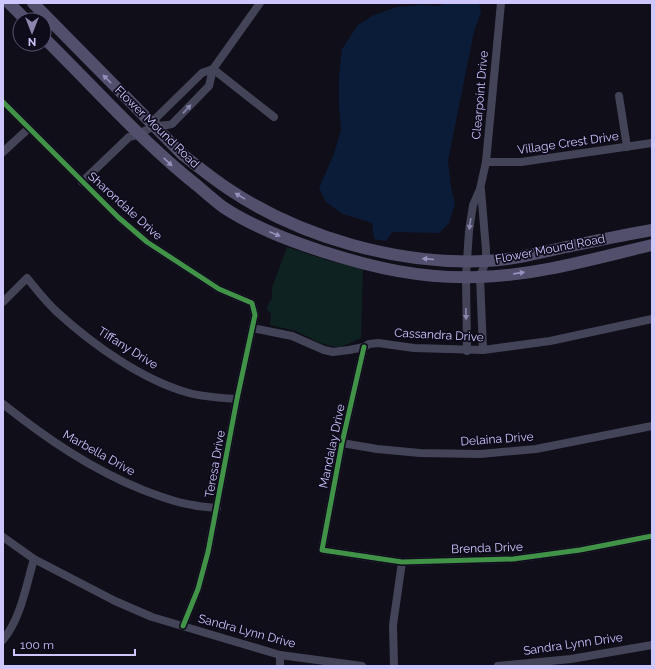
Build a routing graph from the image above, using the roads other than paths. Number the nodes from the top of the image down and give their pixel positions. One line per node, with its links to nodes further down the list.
1 (9, 3): 5 (main road)
2 (32, 3): 11 (main road, Flower Mound Road, one-way to 2)
3 (260, 3): 7 (street)
4 (501, 3): 17 (street, Clearpoint Drive)
5 (18, 12)
6 (52, 46): 13 (main road, Flower Mound Road)
7 (213, 69): 10 (street); 11 (street); 11 (street, one-way to 7)
8 (619, 96): 15 (street)
9 (3, 102): 12 (street, Sharondale Drive)
10 (274, 117)
11 (154, 126): 13 (street); 22 (main road, Flower Mound Road, one-way to 11)
12 (29, 128): 16 (street); 18 (street, Sharondale Drive)
13 (140, 135): 18 (street); 24 (main road, Flower Mound Road, one-way to 24)
14 (652, 143): 15 (street, Village Crest Drive)
15 (627, 147): 17 (street, Village Crest Drive)
16 (3, 152)
17 (486, 162): 19 (street, Clearpoint Drive)
18 (82, 182): 27 (street, Sharondale Drive)
19 (480, 189): 22 (street, Clearpoint Drive, one-way to 22); 23 (street, Clearpoint Drive)
20 (652, 230): 23 (main road, Flower Mound Road)
21 (652, 245): 25 (main road, Flower Mound Road, one-way to 21)
22 (467, 261): 23 (main road, Flower Mound Road); 24 (street, Clearpoint Drive)
23 (486, 261): 25 (street, Clearpoint Drive)
24 (466, 277): 25 (main road, Flower Mound Road); 32 (street, Clearpoint Drive, one-way to 32)
25 (480, 277): 31 (street, Clearpoint Drive)
26 (3, 302): 33 (street, Tiffany Drive)
27 (252, 303): 29 (street, Teresa Drive)
28 (652, 319): 31 (street, Cassandra Drive)
29 (252, 328): 30 (street, Cassandra Drive); 33 (street, Teresa Drive)
30 (364, 347): 32 (street, Cassandra Drive); 36 (street, Mandalay Drive)
31 (483, 350): 32 (street, Cassandra Drive)
32 (467, 351)
33 (237, 399): 37 (street, Teresa Drive)
34 (3, 404): 37 (street, Marbella Drive)
35 (652, 426): 36 (street, Delaina Drive)
36 (342, 443): 40 (street, Mandalay Drive)
37 (218, 508): 43 (street, Teresa Drive)
38 (652, 536): 42 (street, Brenda Drive)
39 (3, 537): 41 (street, Sandra Lynn Drive)
40 (322, 550): 42 (street, Brenda Drive)
41 (34, 560): 43 (street, Sandra Lynn Drive); 44 (street)
42 (402, 562): 49 (street)
43 (183, 626): 46 (street, Sandra Lynn Drive)
44 (3, 640)
45 (652, 645): 50 (street, Sandra Lynn Drive)
46 (280, 655): 47 (street); 48 (street, Sandra Lynn Drive)
47 (280, 666)
48 (362, 666)
49 (394, 666)
50 (498, 666)

